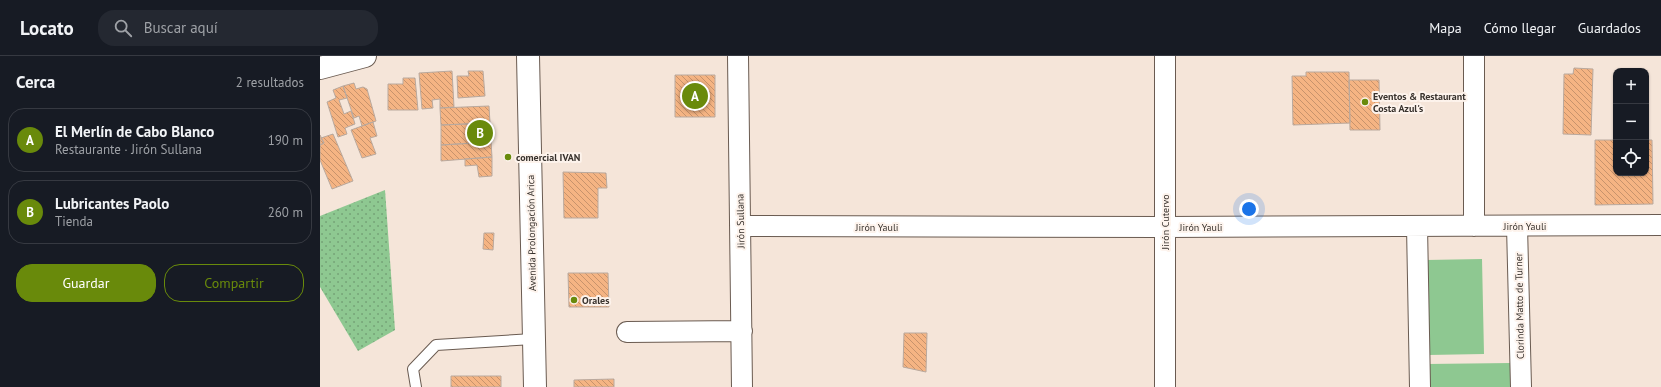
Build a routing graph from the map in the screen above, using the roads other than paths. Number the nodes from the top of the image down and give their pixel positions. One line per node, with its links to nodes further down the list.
1 (365, 56): 6 (main road)
2 (528, 56): 15 (main road, Avenida Prolongación Arica)
3 (738, 56): 8 (street, Jirón Sullana)
4 (1166, 56): 12 (street, Jirón Cutervo)
5 (1474, 56): 10 (street)
6 (320, 68)
7 (1661, 225): 11 (street, Jirón Yauli)
8 (740, 226): 12 (street, Jirón Yauli); 13 (street, Jirón Sullana)
9 (1417, 226): 10 (street, Jirón Yauli); 12 (street, Jirón Yauli); 20 (street)
10 (1474, 226): 11 (street, Jirón Yauli)
11 (1517, 226): 21 (street, Clorinda Matto de Turner)
12 (1165, 227): 19 (street, Jirón Cutervo)
13 (742, 331): 14 (street); 18 (street, Jirón Sullana)
14 (627, 332)
15 (533, 339): 16 (lane); 17 (main road, Avenida Prolongación Arica)
16 (416, 387)
17 (535, 387)
18 (742, 387)
19 (1165, 387)
20 (1420, 387)
21 (1521, 387)

